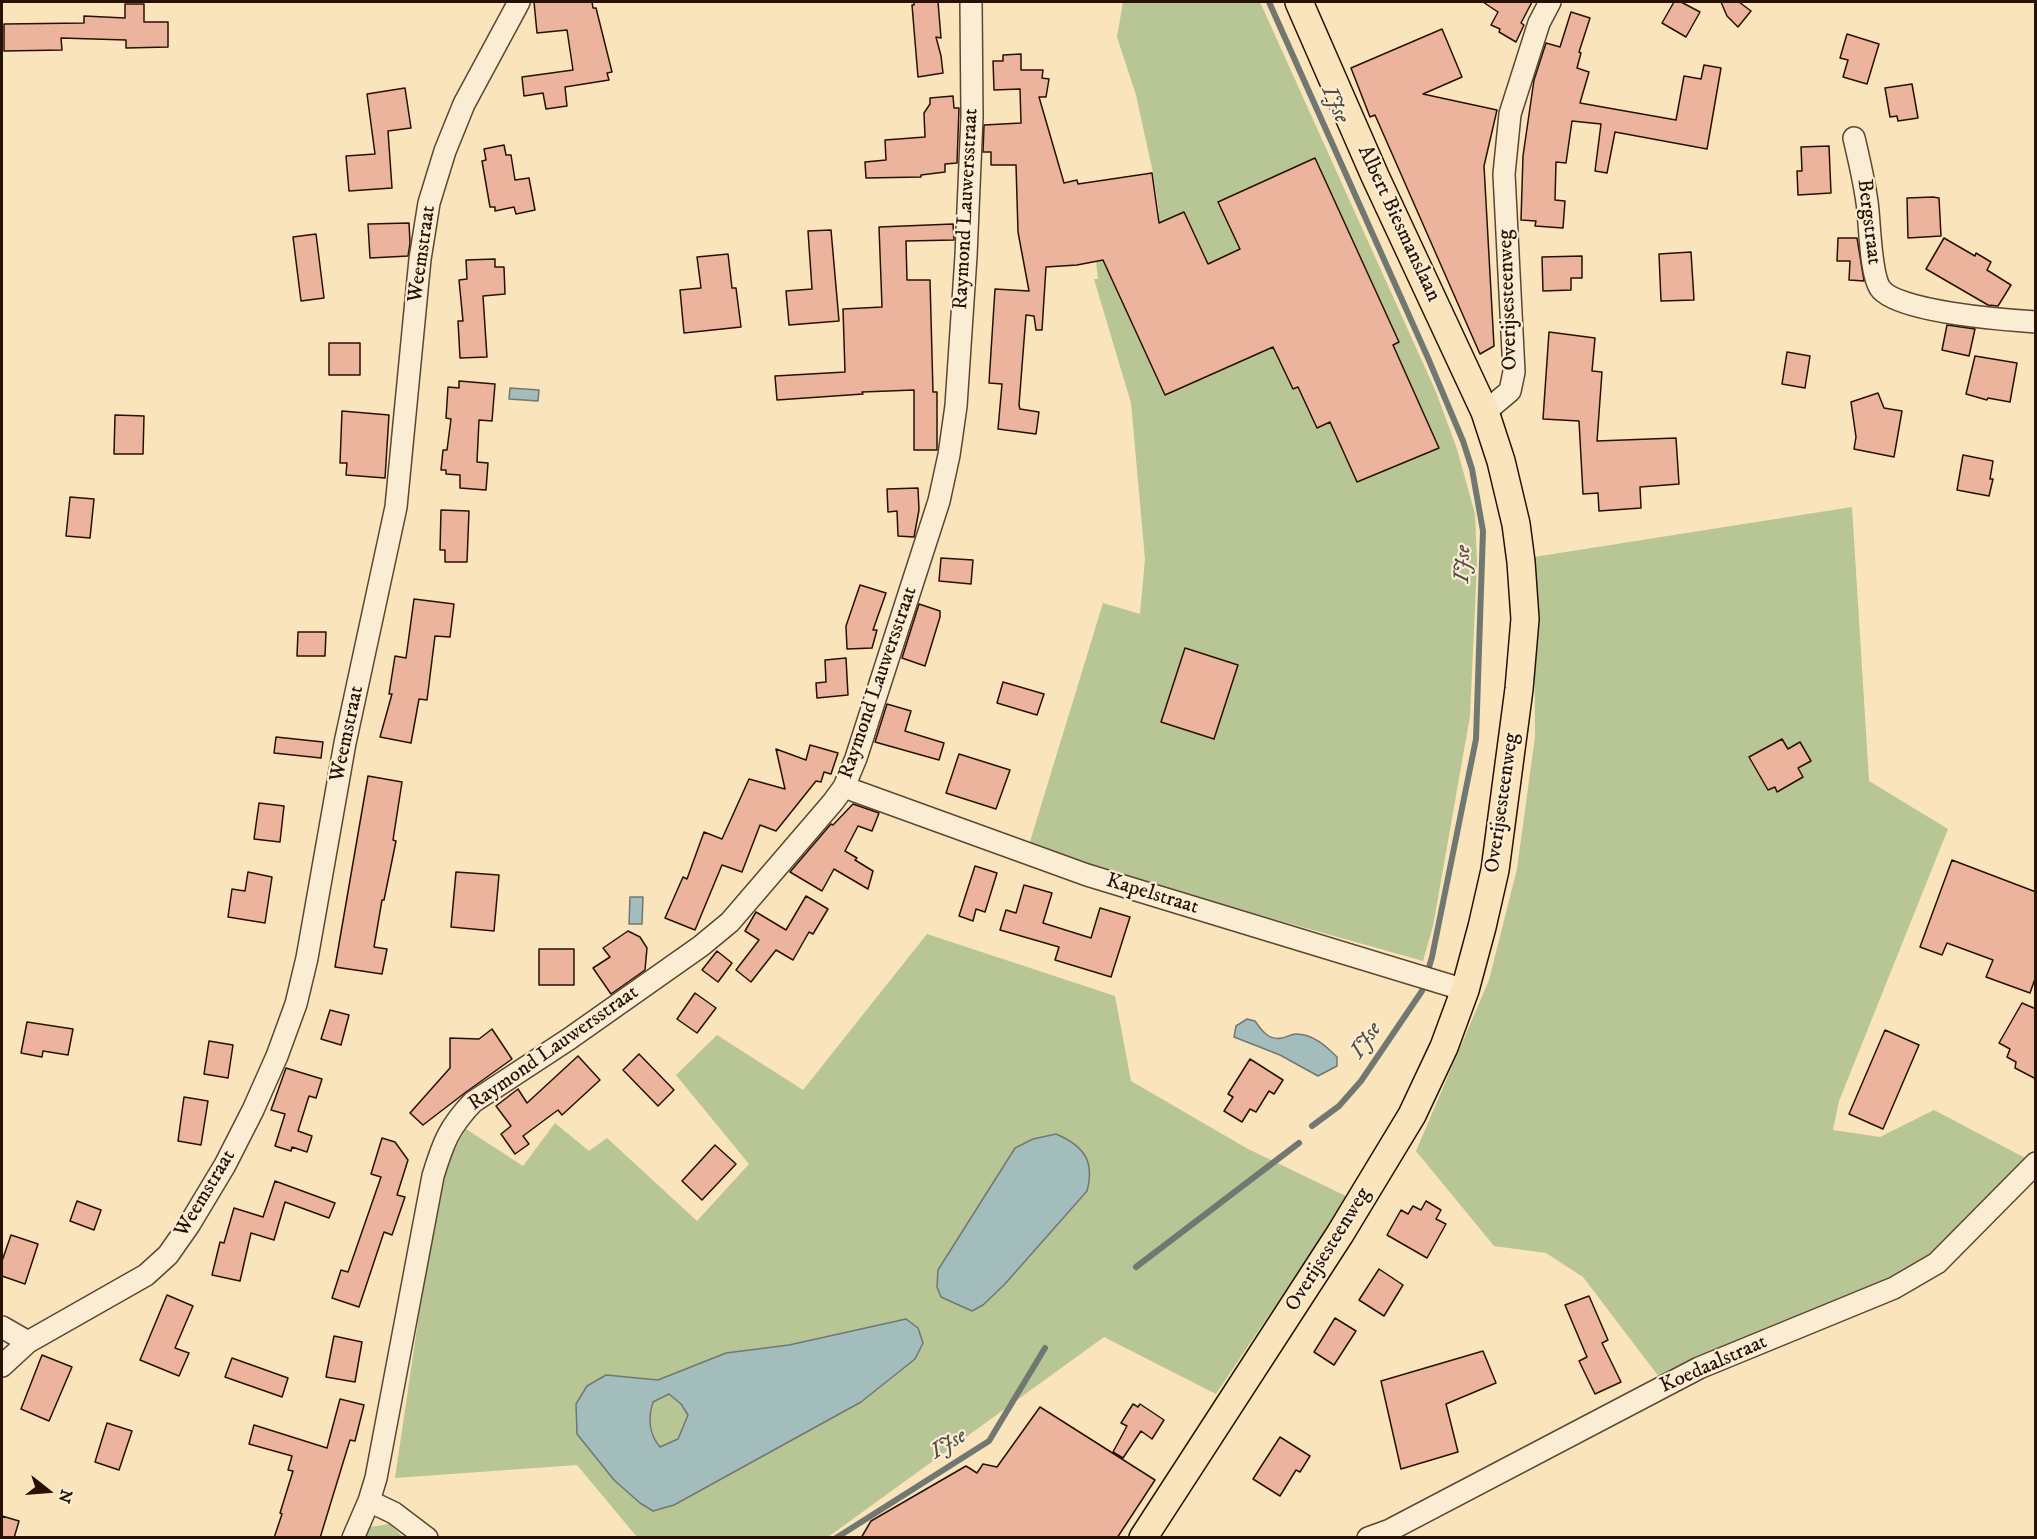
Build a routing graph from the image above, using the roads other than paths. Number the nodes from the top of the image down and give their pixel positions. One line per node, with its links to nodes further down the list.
1 (519, 2): 12 (street, Weemstraat)
2 (971, 2): 8 (street, Raymond Lauwersstraat)
3 (1299, 2): 7 (main road, Albert Biesmanslaan)
4 (1550, 2): 7 (street, Overijsesteenweg)
5 (1854, 138): 6 (street, Bergstraat)
6 (2036, 322)
7 (1485, 412): 9 (main road, Overijsesteenweg)
8 (844, 787): 9 (street, Kapelstraat); 14 (street, Raymond Lauwersstraat)
9 (1453, 986): 17 (main road, Overijsesteenweg)
10 (2036, 1163): 18 (street, Koedaalstraat)
11 (2, 1327): 12 (street)
12 (28, 1342): 13 (street, Weemstraat)
13 (2, 1366)
14 (369, 1501): 15 (street, Raymond Lauwersstraat); 16 (street)
15 (353, 1538)
16 (427, 1538)
17 (1143, 1538)
18 (1368, 1538)

